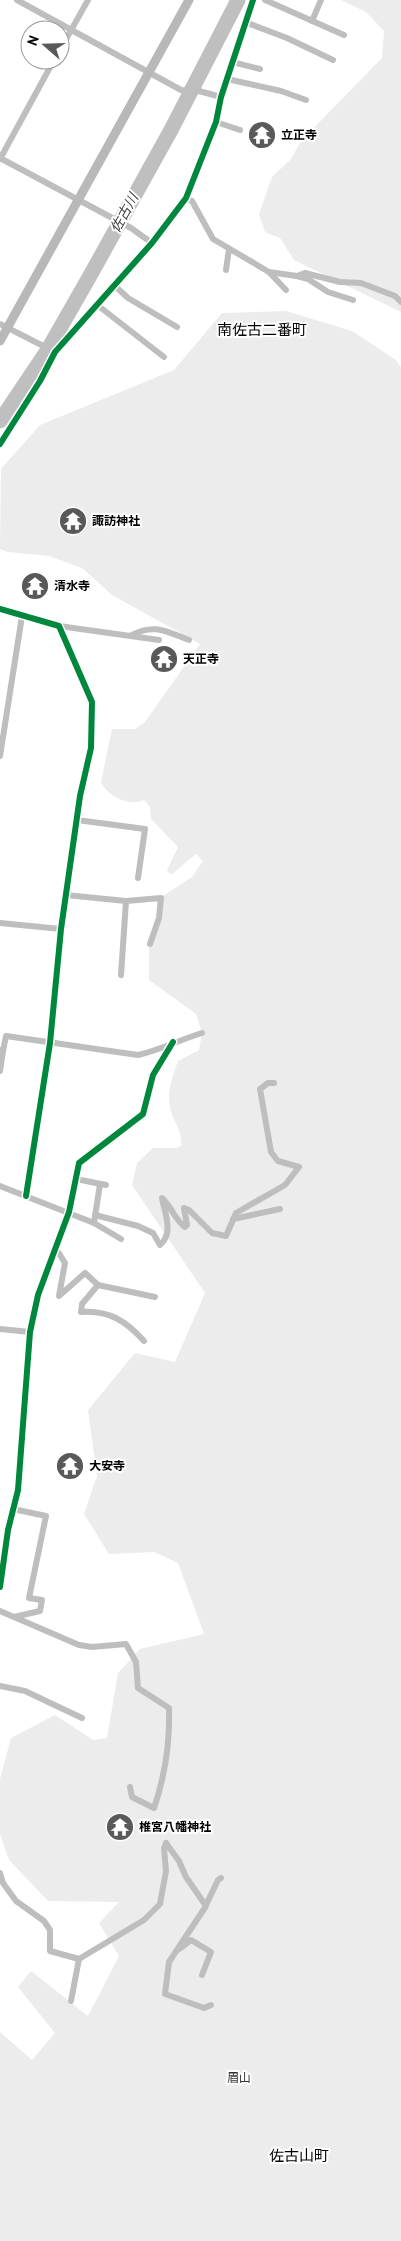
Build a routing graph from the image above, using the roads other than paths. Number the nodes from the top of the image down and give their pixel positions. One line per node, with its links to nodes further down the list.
1 (17, 0): 9 (street)
2 (88, 0): 9 (street)
3 (189, 0): 15 (street)
4 (253, 0): 8 (street)
5 (265, 0): 7 (street)
6 (321, 0): 7 (street)
7 (312, 21): 10 (street)
8 (244, 22): 11 (street); 12 (street)
9 (71, 30): 15 (street)
10 (344, 35)
11 (333, 60)
12 (232, 62): 13 (street); 16 (street)
13 (260, 69)
14 (48, 70): 21 (street)
15 (149, 72): 17 (street); 23 (street)
16 (227, 79): 17 (street); 18 (street)
17 (220, 97): 19 (street)
18 (306, 100)
19 (216, 122): 20 (street); 22 (street)
20 (240, 130)
21 (0, 158): 23 (street)
22 (186, 198): 24 (street); 25 (street)
23 (78, 199): 24 (street); 34 (street)
24 (152, 243): 29 (street)
25 (230, 249): 26 (street); 27 (street)
26 (226, 270)
27 (269, 272): 28 (street); 30 (street)
28 (297, 276): 31 (street); 32 (street)
29 (114, 285): 33 (street); 35 (street)
30 (286, 290)
31 (353, 300)
32 (401, 302)
33 (96, 304): 37 (street); 38 (street)
34 (4, 326): 36 (street); 37 (street)
35 (177, 327)
36 (0, 340)
37 (52, 351): 39 (street)
38 (164, 358)
39 (0, 444)
40 (0, 609): 41 (street)
41 (22, 616): 42 (street); 46 (street)
42 (60, 626): 43 (street); 48 (street)
43 (132, 635): 44 (street); 45 (street)
44 (159, 640)
45 (189, 640)
46 (1, 739): 47 (street)
47 (0, 756)
48 (77, 820): 49 (street); 50 (street)
49 (138, 878)
50 (66, 895): 51 (street); 53 (street)
51 (126, 900): 54 (street); 55 (street)
52 (0, 923): 53 (street)
53 (61, 929): 58 (street)
54 (150, 944)
55 (121, 975)
56 (202, 1033): 57 (street)
57 (173, 1042): 58 (street); 62 (street)
58 (50, 1043): 59 (street); 64 (street)
59 (1, 1051): 60 (street)
60 (0, 1071)
61 (274, 1083): 68 (street)
62 (76, 1180): 66 (street); 67 (street)
63 (0, 1186): 64 (street)
64 (26, 1196): 66 (street)
65 (280, 1209): 68 (street)
66 (69, 1212): 69 (street); 71 (street)
67 (95, 1215): 68 (street); 69 (street)
68 (233, 1219)
69 (94, 1223): 70 (street)
70 (121, 1239)
71 (56, 1247): 72 (street); 75 (street)
72 (98, 1285): 73 (street); 76 (street)
73 (155, 1297)
74 (0, 1329): 75 (street)
75 (30, 1332): 77 (street)
76 (144, 1341)
77 (13, 1509): 78 (street); 80 (street)
78 (0, 1587)
79 (0, 1611): 80 (street)
80 (14, 1617): 83 (street)
81 (0, 1686): 82 (street)
82 (82, 1718)
83 (130, 1787)
84 (0, 1873): 88 (street)
85 (221, 1878): 86 (street)
86 (206, 1905): 87 (street); 88 (street)
87 (175, 1952): 89 (street); 91 (street)
88 (79, 1959): 90 (street)
89 (202, 1975)
90 (71, 2001)
91 (210, 2005)

